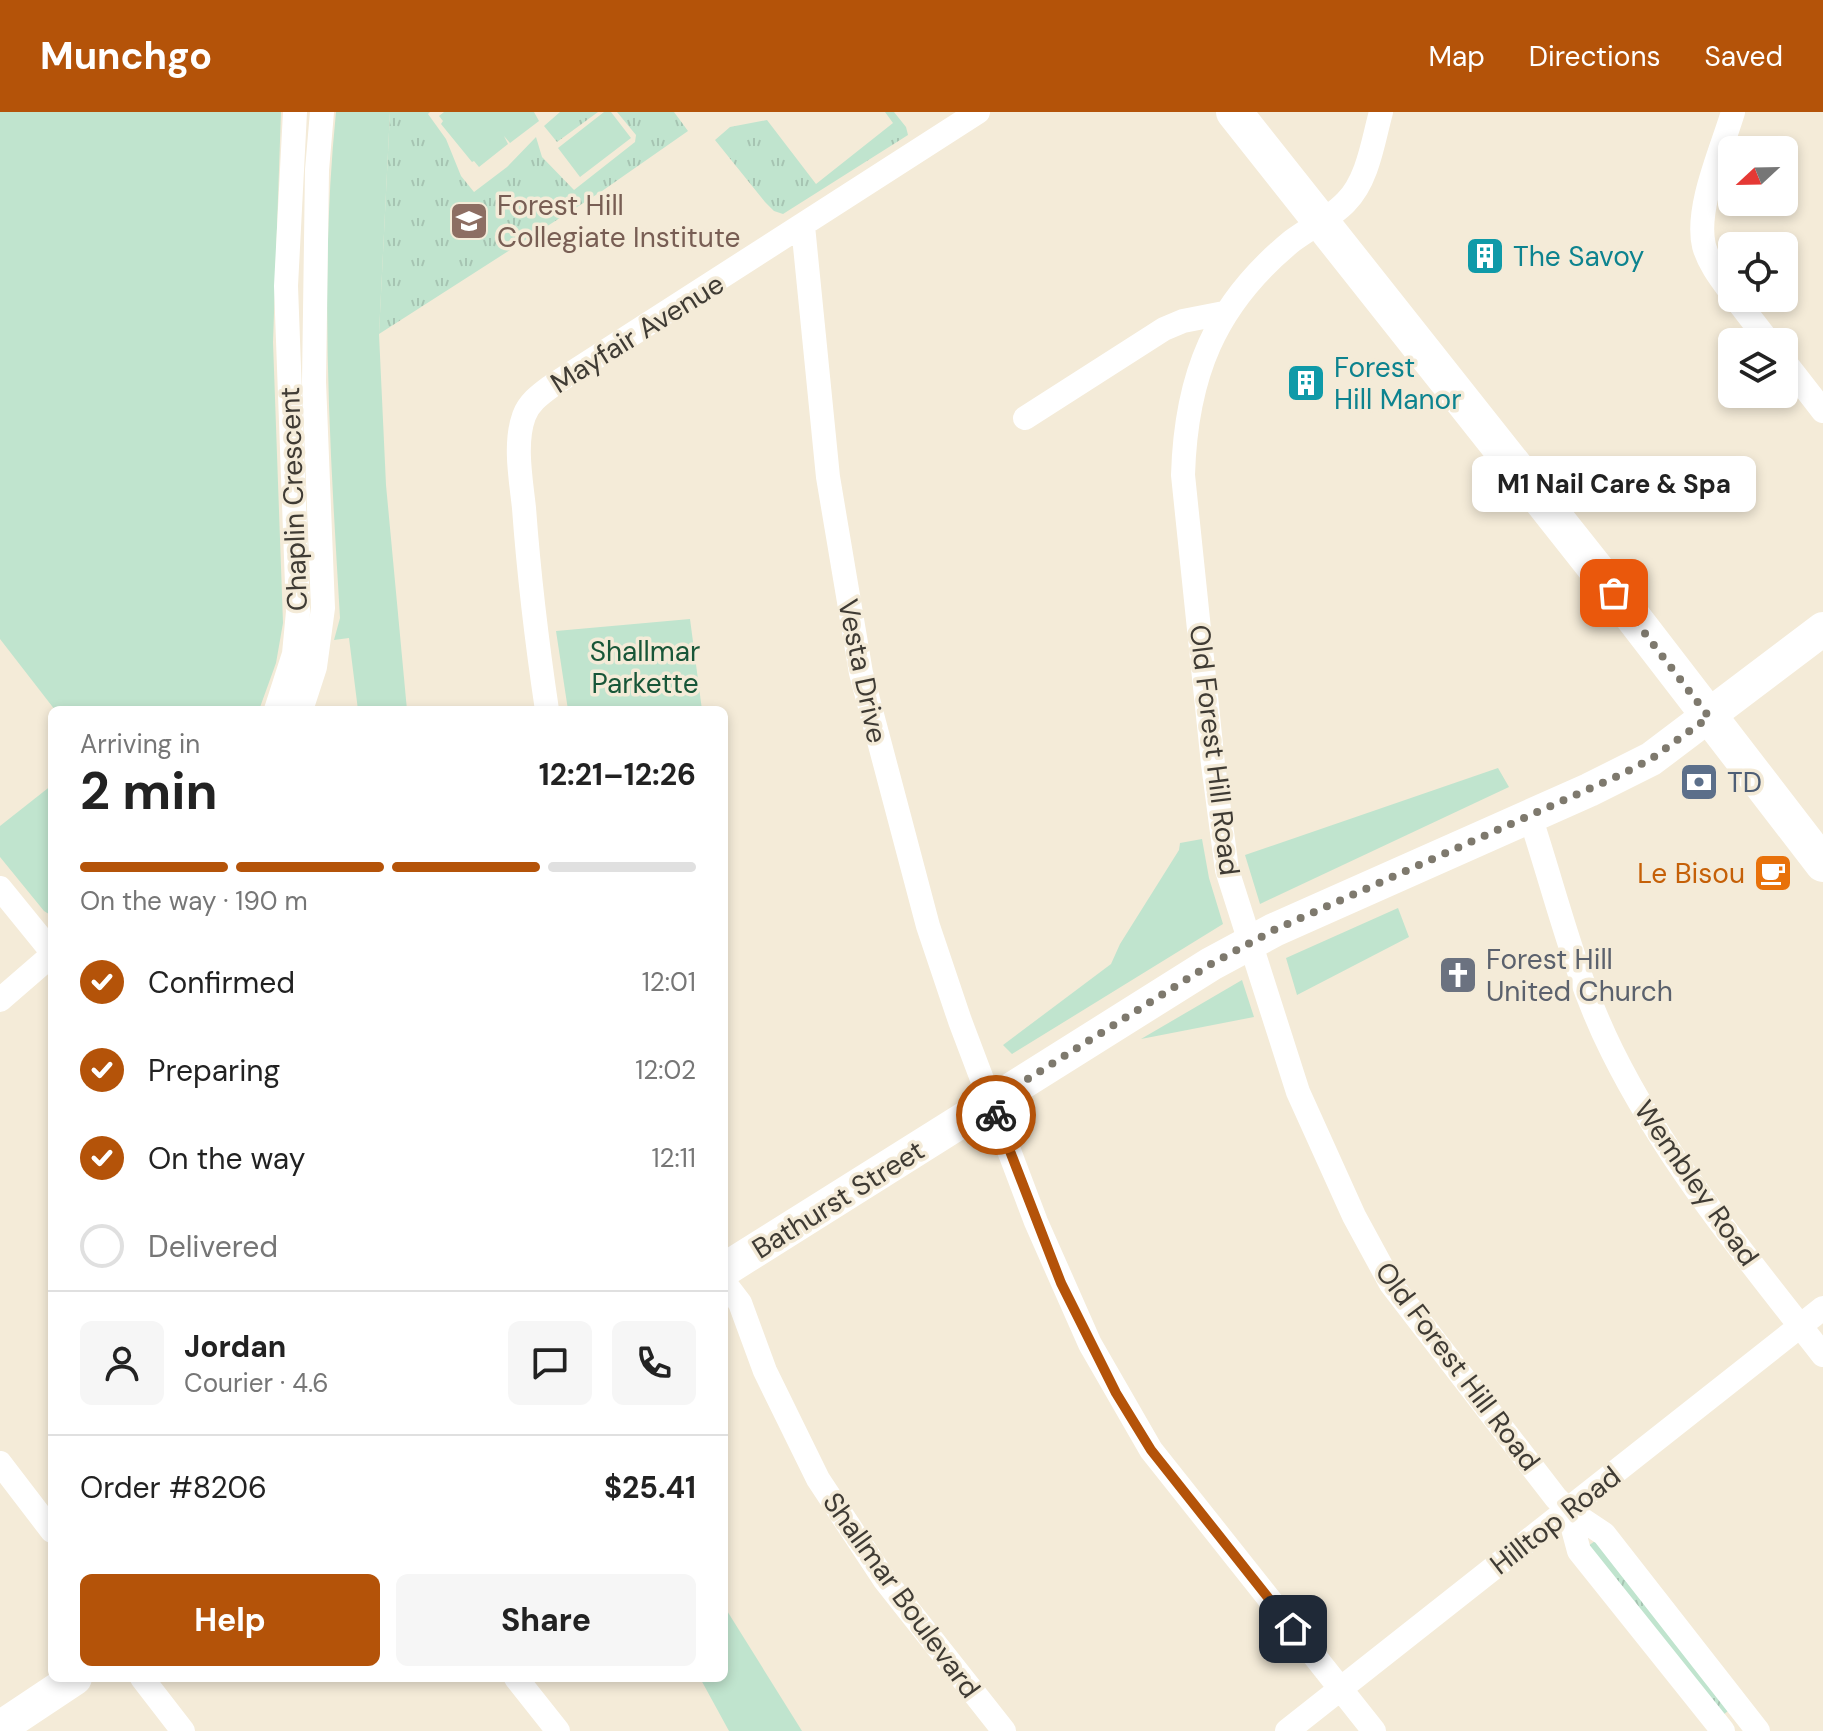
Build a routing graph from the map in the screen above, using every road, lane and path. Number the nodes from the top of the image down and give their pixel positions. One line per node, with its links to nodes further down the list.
1 (295, 112): 10 (street, Chaplin Crescent)
2 (322, 112): 11 (street, Chaplin Crescent)
3 (978, 112): 8 (street, Mayfair Avenue)
4 (1234, 112): 7 (main road)
5 (1381, 112): 7 (street, Old Forest Hill Road)
6 (1733, 112): 9 (street)
7 (1320, 221): 13 (street, Old Forest Hill Road); 22 (main road)
8 (803, 226): 21 (street, Mayfair Avenue); 29 (street, Vesta Drive)
9 (1718, 275)
10 (286, 286): 11 (street); 19 (street, Chaplin Crescent)
11 (314, 288): 20 (street, Chaplin Crescent)
12 (1746, 312): 14 (street)
13 (1224, 313): 17 (street); 36 (street, Old Forest Hill Road)
14 (1758, 328)
15 (1798, 379): 16 (street)
16 (1823, 411)
17 (1025, 418)
18 (1823, 629): 22 (main road, Bathurst Street)
19 (278, 706)
20 (302, 706)
21 (546, 706)
22 (1709, 717): 23 (main road, Bathurst Street); 24 (main road)
23 (1530, 816): 29 (main road, Bathurst Street); 33 (street, Wembley Road)
24 (1823, 864)
25 (0, 888): 26 (street)
26 (48, 949)
27 (48, 958): 28 (street)
28 (0, 1000)
29 (991, 1102): 30 (main road, Bathurst Street); 41 (street, Vesta Drive)
30 (728, 1267)
31 (728, 1287): 46 (street, Shallmar Boulevard)
32 (1823, 1308): 33 (street, Hilltop Road)
33 (1801, 1326): 34 (street, Wembley Road); 36 (street, Hilltop Road)
34 (1823, 1355)
35 (0, 1463): 37 (street)
36 (1568, 1510): 41 (street, Hilltop Road); 42 (street, Old Forest Hill Road); 49 (street, Old Forest Hill Road)
37 (48, 1526)
38 (69, 1682): 43 (main road)
39 (145, 1682): 44 (street)
40 (519, 1682): 45 (street)
41 (1341, 1689): 47 (street, Hilltop Road); 48 (street, Vesta Drive)
42 (1752, 1723): 49 (street, Old Forest Hill Road)
43 (0, 1728)
44 (183, 1731)
45 (558, 1731)
46 (1004, 1731)
47 (1287, 1731)
48 (1374, 1731)
49 (1724, 1731)

